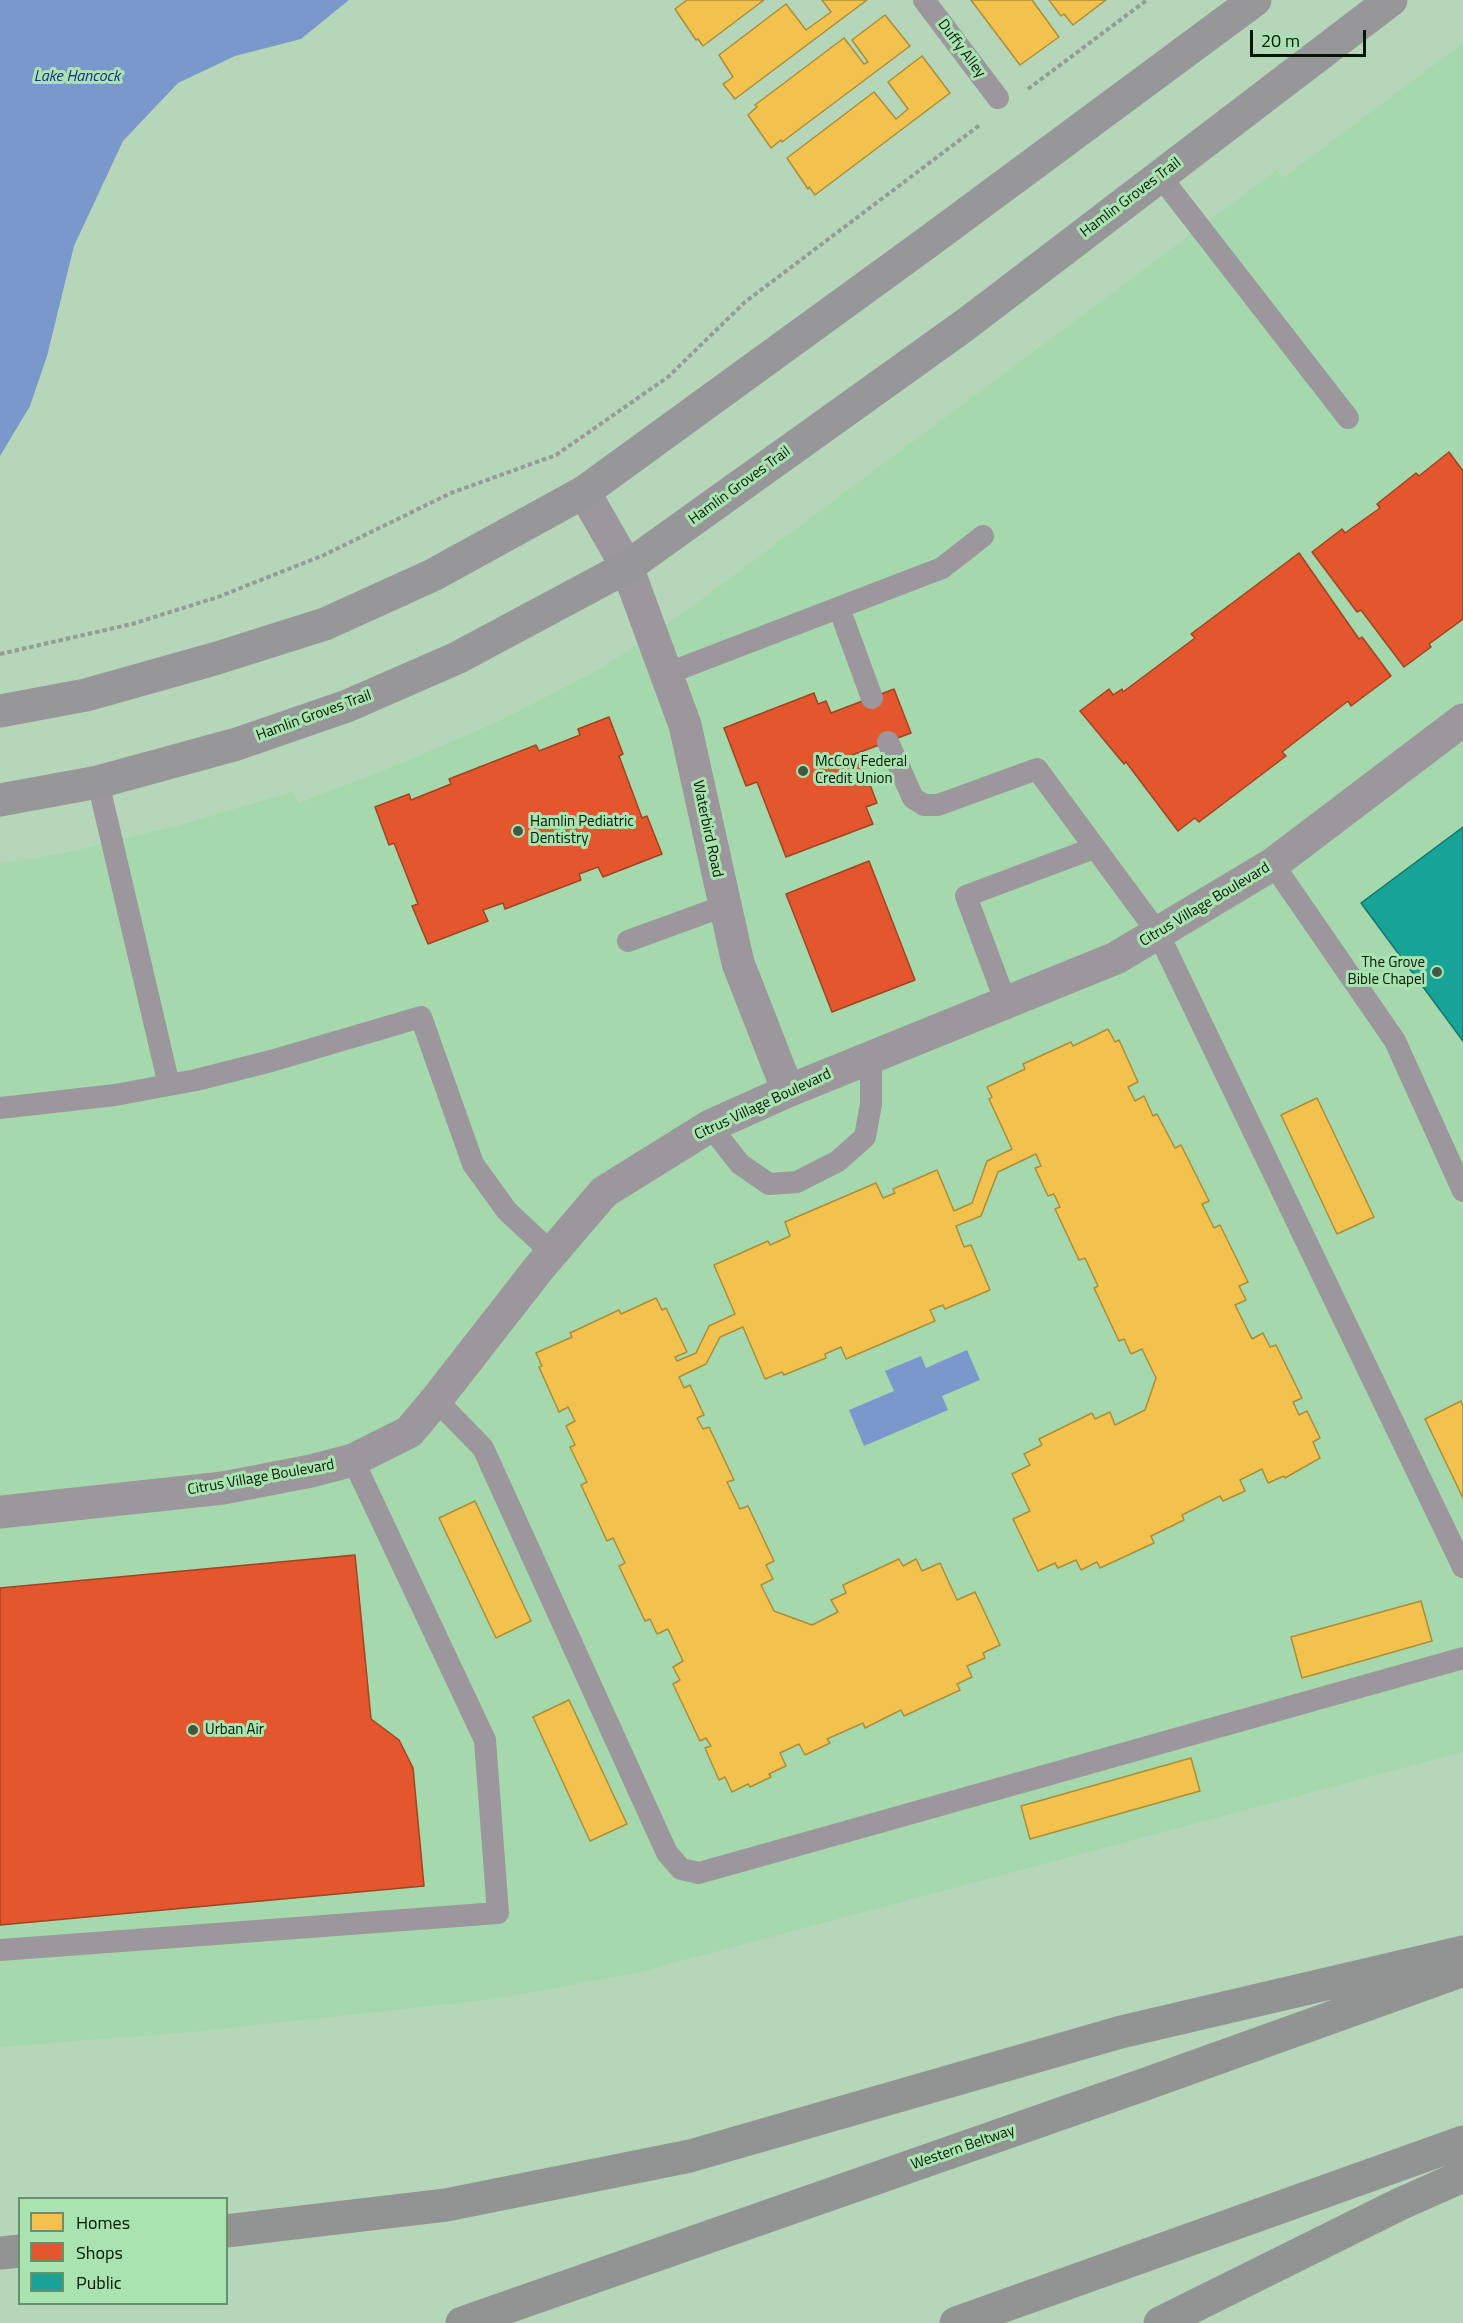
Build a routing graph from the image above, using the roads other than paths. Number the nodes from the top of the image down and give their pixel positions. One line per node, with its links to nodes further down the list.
1 (924, 0): 4 (lane, Duffy Alley)
2 (1255, 0): 7 (main road)
3 (1390, 0): 5 (main road, Hamlin Groves Trail)
4 (998, 98)
5 (1160, 176): 6 (lane); 9 (main road, Hamlin Groves Trail)
6 (1348, 418)
7 (585, 492): 9 (street, Waterbird Road); 13 (main road)
8 (983, 536): 10 (lane)
9 (627, 567): 11 (street, Waterbird Road); 16 (main road, Hamlin Groves Trail)
10 (839, 608): 11 (lane); 12 (lane)
11 (666, 674): 20 (street, Waterbird Road)
12 (872, 698)
13 (0, 711)
14 (1463, 720): 19 (street, Citrus Village Boulevard)
15 (888, 742): 18 (lane)
16 (98, 782): 17 (main road, Hamlin Groves Trail); 25 (lane)
17 (0, 800)
18 (1094, 848): 21 (lane); 23 (lane)
19 (1273, 864): 21 (street, Citrus Village Boulevard); 29 (lane)
20 (724, 906): 22 (lane); 26 (street, Waterbird Road)
21 (1158, 933): 23 (street, Citrus Village Boulevard); 34 (lane)
22 (628, 942)
23 (1006, 1003): 24 (street, Citrus Village Boulevard)
24 (871, 1058): 26 (street, Citrus Village Boulevard); 28 (lane)
25 (169, 1085): 27 (lane); 30 (lane)
26 (788, 1091): 28 (street, Citrus Village Boulevard)
27 (0, 1108)
28 (710, 1126): 30 (street, Citrus Village Boulevard)
29 (1463, 1191)
30 (552, 1252): 31 (street, Citrus Village Boulevard)
31 (436, 1400): 32 (street, Citrus Village Boulevard); 35 (lane)
32 (353, 1460): 33 (street, Citrus Village Boulevard); 36 (lane)
33 (0, 1512)
34 (1463, 1567)
35 (1463, 1658)
36 (0, 1950)
37 (1463, 1952): 41 (highway)
38 (1463, 1970): 44 (highway, Western Beltway)
39 (1463, 2142): 45 (highway)
40 (1463, 2176): 46 (highway)
41 (228, 2230)
42 (18, 2251): 43 (highway)
43 (0, 2253)
44 (462, 2323)
45 (956, 2323)
46 (1160, 2323)

